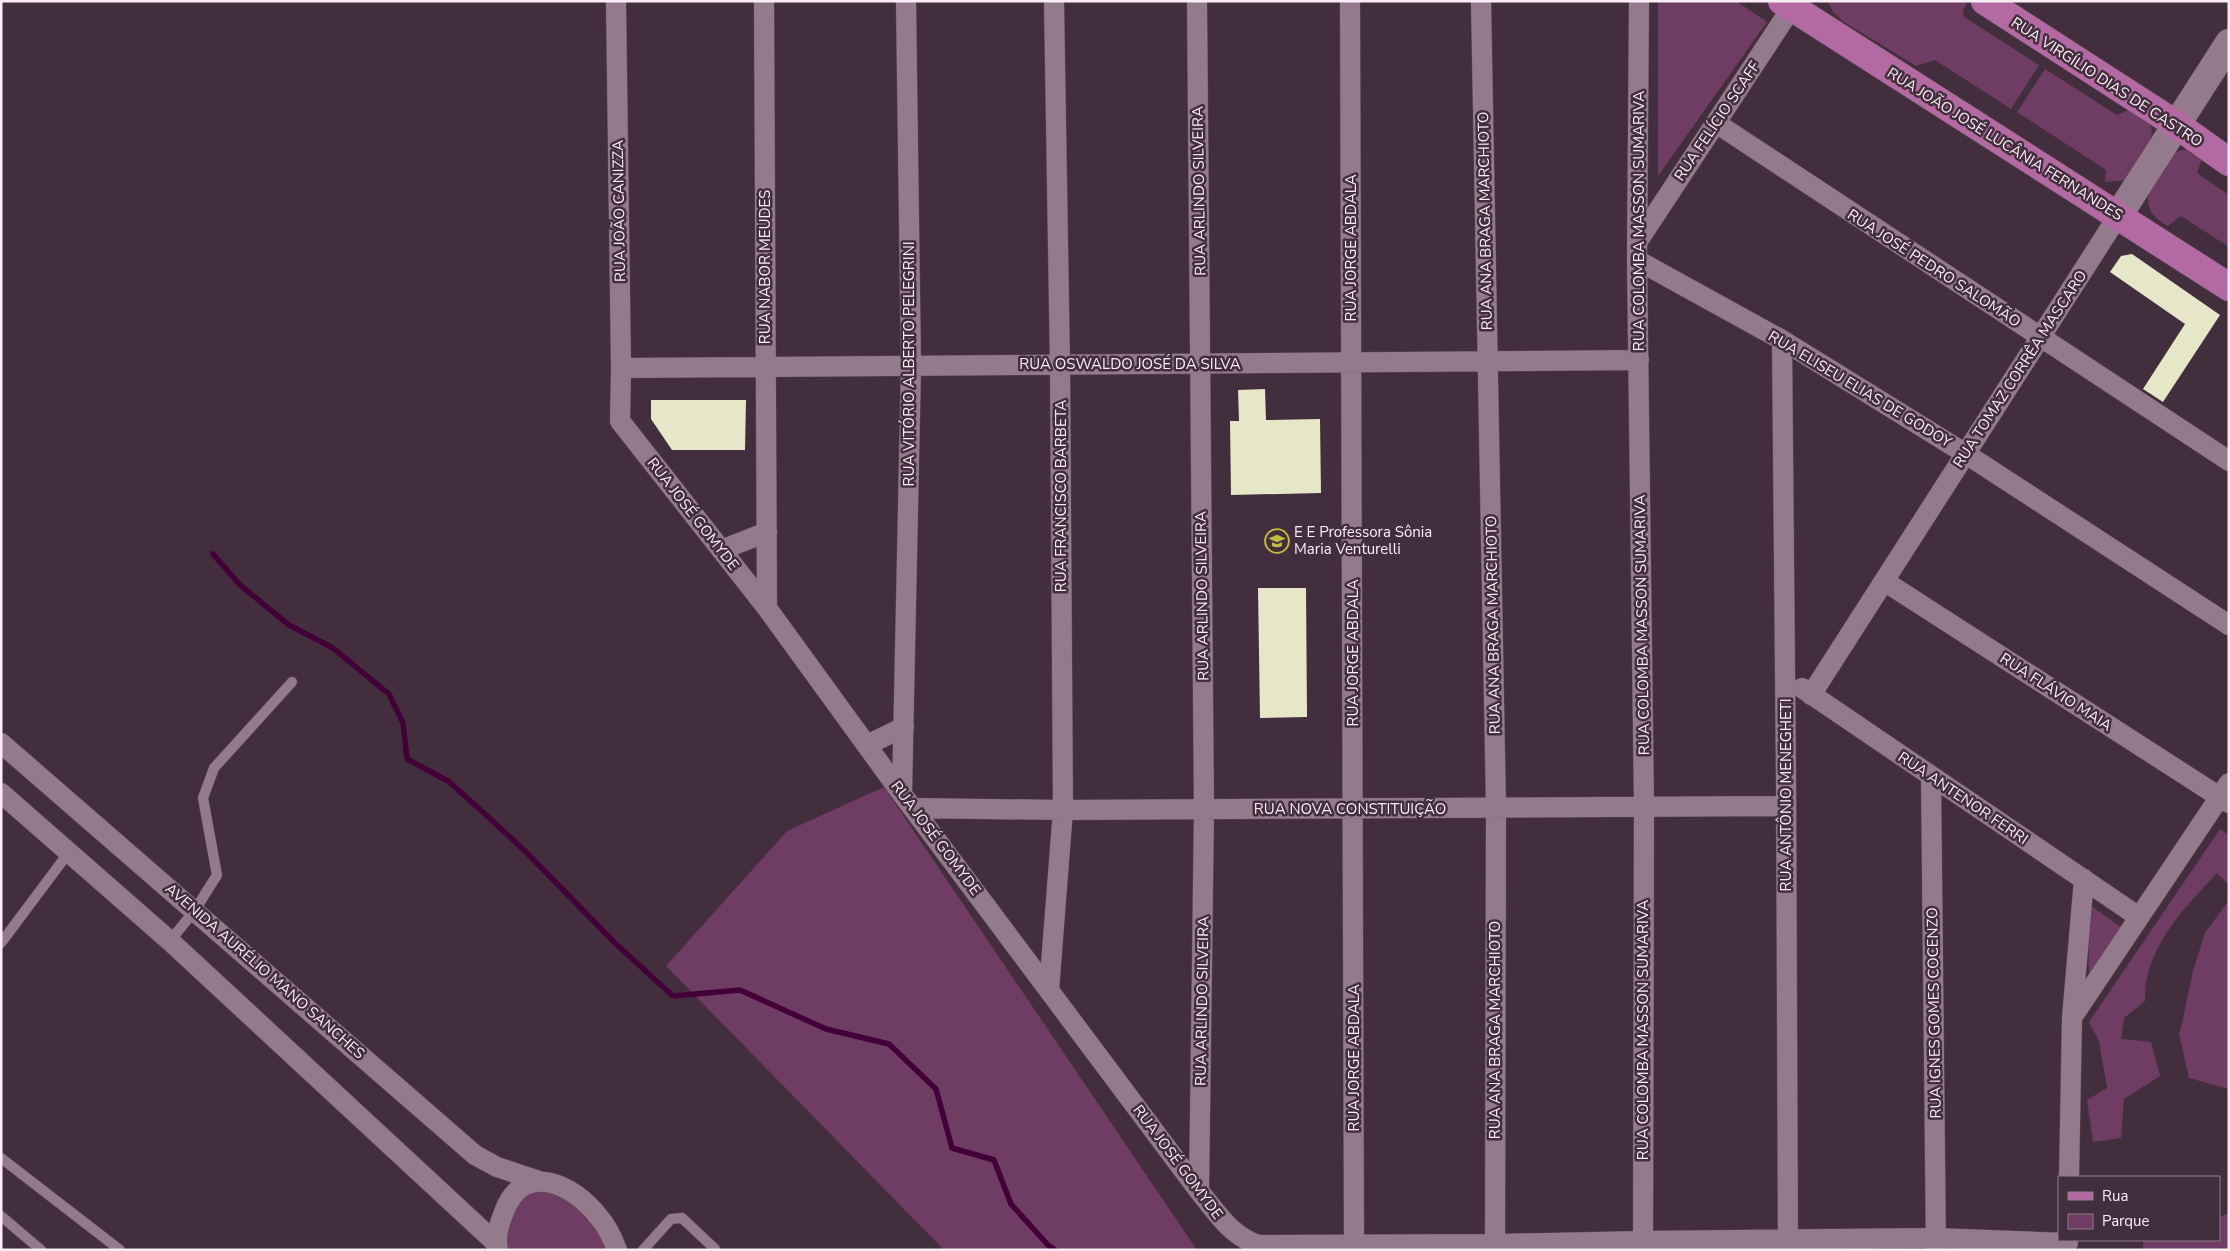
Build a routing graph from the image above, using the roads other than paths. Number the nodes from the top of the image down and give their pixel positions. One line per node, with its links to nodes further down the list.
1 (616, 1): 27 (street, RUA JOÃO CANIZZA)
2 (764, 1): 26 (street, RUA NABOR MEUDES)
3 (906, 1): 25 (street, RUA VITÓRIO ALBERTO PELEGRINI)
4 (1054, 1): 24 (street, RUA FRANCISCO BARBETA)
5 (1197, 1): 23 (street, RUA ARLINDO SILVEIRA)
6 (1350, 1): 22 (street, RUA JORGE ABDALA)
7 (1481, 1): 21 (street, RUA ANA BRAGA MARCHIOTO)
8 (1639, 1): 16 (street, RUA COLOMBA MASSON SUMARIVA)
9 (1985, 1): 13 (main road, RUA VIRGÍLIO DIAS DE CASTRO)
10 (1790, 4): 12 (street, RUA FELÍCIO SCAFF); 15 (main road, RUA JOÃO JOSÉ LUCÂNIA FERNANDES)
11 (2229, 43): 13 (main road, RUA TOMAZ CORRÊA MASCARO)
12 (1716, 123): 16 (street, RUA FELÍCIO SCAFF); 18 (street, RUA JOSÉ PEDRO SALOMÃO)
13 (2177, 126): 14 (main road, RUA VIRGÍLIO DIAS DE CASTRO); 15 (main road, RUA TOMAZ CORRÊA MASCARO)
14 (2229, 162)
15 (2118, 216): 17 (main road, RUA JOÃO JOSÉ LUCÂNIA FERNANDES); 18 (street, RUA TOMAZ CORRÊA MASCARO)
16 (1638, 250): 19 (street, RUA ELISEU ELIAS DE GODOY); 20 (street, RUA COLOMBA MASSON SUMARIVA)
17 (2229, 287)
18 (2040, 338): 29 (street, RUA TOMAZ CORRÊA MASCARO); 30 (street, RUA JOSÉ PEDRO SALOMÃO)
19 (1782, 340): 29 (street, RUA ELISEU ELIAS DE GODOY); 36 (street, RUA ANTÔNIO MENEGHETI)
20 (1639, 360): 21 (street, RUA OSWALDO JOSÉ DA SILVA); 47 (street, RUA COLOMBA MASSON SUMARIVA)
21 (1488, 362): 22 (street, RUA OSWALDO JOSÉ DA SILVA); 49 (street, RUA ANA BRAGA MARCHIOTO)
22 (1352, 363): 23 (street, RUA OSWALDO JOSÉ DA SILVA); 48 (street, RUA JORGE ABDALA)
23 (1200, 364): 24 (street, RUA OSWALDO JOSÉ DA SILVA); 51 (street, RUA ARLINDO SILVEIRA)
24 (1060, 365): 25 (street, RUA OSWALDO JOSÉ DA SILVA); 50 (street, RUA FRANCISCO BARBETA)
25 (911, 366): 26 (street, RUA OSWALDO JOSÉ DA SILVA); 39 (street, RUA VITÓRIO ALBERTO PELEGRINI)
26 (766, 367): 27 (street, RUA OSWALDO JOSÉ DA SILVA); 31 (street, RUA NABOR MEUDES)
27 (621, 368): 28 (street, RUA JOÃO CANIZZA)
28 (620, 421): 32 (street, RUA JOSÉ GOMYDE)
29 (1966, 454): 33 (street, RUA TOMAZ CORRÊA MASCARO); 35 (street, RUA ELISEU ELIAS DE GODOY)
30 (2229, 461)
31 (767, 532): 32 (street); 34 (street, RUA NABOR MEUDES)
32 (721, 550): 34 (street, RUA JOSÉ GOMYDE)
33 (1884, 581): 38 (street, RUA TOMAZ CORRÊA MASCARO); 44 (street, RUA FLÁVIO MAIA)
34 (767, 608): 41 (street, RUA JOSÉ GOMYDE)
35 (2229, 625)
36 (1787, 678): 38 (street, RUA ANTENOR FERRI); 46 (street, RUA ANTÔNIO MENEGHETI)
37 (292, 682): 54 (lane)
38 (1811, 695): 42 (street, RUA ANTENOR FERRI)
39 (904, 727): 41 (street); 45 (street, RUA VITÓRIO ALBERTO PELEGRINI)
40 (1, 743): 54 (street, AVENIDA AURÉLIO MANO SANCHES)
41 (867, 745): 45 (street, RUA JOSÉ GOMYDE)
42 (1931, 776): 53 (street, RUA ANTENOR FERRI); 66 (street, RUA IGNES GOMES COCENZO)
43 (1, 793): 52 (street)
44 (2226, 794): 55 (street)
45 (908, 801): 50 (street, RUA NOVA CONSTITUIÇÃO); 58 (street, RUA JOSÉ GOMYDE)
46 (1785, 806): 47 (street, RUA NOVA CONSTITUIÇÃO); 69 (street, RUA ANTÔNIO MENEGHETI)
47 (1644, 807): 49 (street, RUA NOVA CONSTITUIÇÃO); 68 (street, RUA COLOMBA MASSON SUMARIVA)
48 (1353, 808): 49 (street, RUA NOVA CONSTITUIÇÃO); 51 (street, RUA NOVA CONSTITUIÇÃO); 65 (street, RUA JORGE ABDALA)
49 (1496, 808): 71 (street, RUA ANA BRAGA MARCHIOTO)
50 (1063, 810): 51 (street, RUA NOVA CONSTITUIÇÃO); 58 (street, RUA FRANCISCO BARBETA)
51 (1204, 810): 63 (street, RUA ARLINDO SILVEIRA)
52 (69, 852): 56 (street); 57 (lane)
53 (2084, 879): 55 (street, RUA ANTENOR FERRI); 59 (street)
54 (195, 910): 56 (lane); 62 (street, AVENIDA AURÉLIO MANO SANCHES)
55 (2140, 917): 59 (street)
56 (170, 941): 70 (street)
57 (1, 942)
58 (1050, 990): 63 (street, RUA JOSÉ GOMYDE)
59 (2072, 1018): 61 (street)
60 (1, 1158): 74 (lane)
61 (2069, 1176)
62 (539, 1181): 70 (street); 75 (street, AVENIDA AURÉLIO MANO SANCHES)
63 (1199, 1191): 65 (street, RUA JOSÉ GOMYDE)
64 (1, 1216): 73 (lane)
65 (1354, 1244): 71 (street, RUA JOSÉ GOMYDE)
66 (1936, 1244): 67 (street, RUA JOSÉ GOMYDE); 69 (street, RUA JOSÉ GOMYDE)
67 (2068, 1244)
68 (1642, 1245): 69 (street, RUA JOSÉ GOMYDE); 71 (street, RUA JOSÉ GOMYDE)
69 (1788, 1245)
70 (498, 1247)
71 (1495, 1247)
72 (715, 1249): 76 (lane)
73 (40, 1250)
74 (120, 1250)
75 (617, 1250)
76 (643, 1250)

